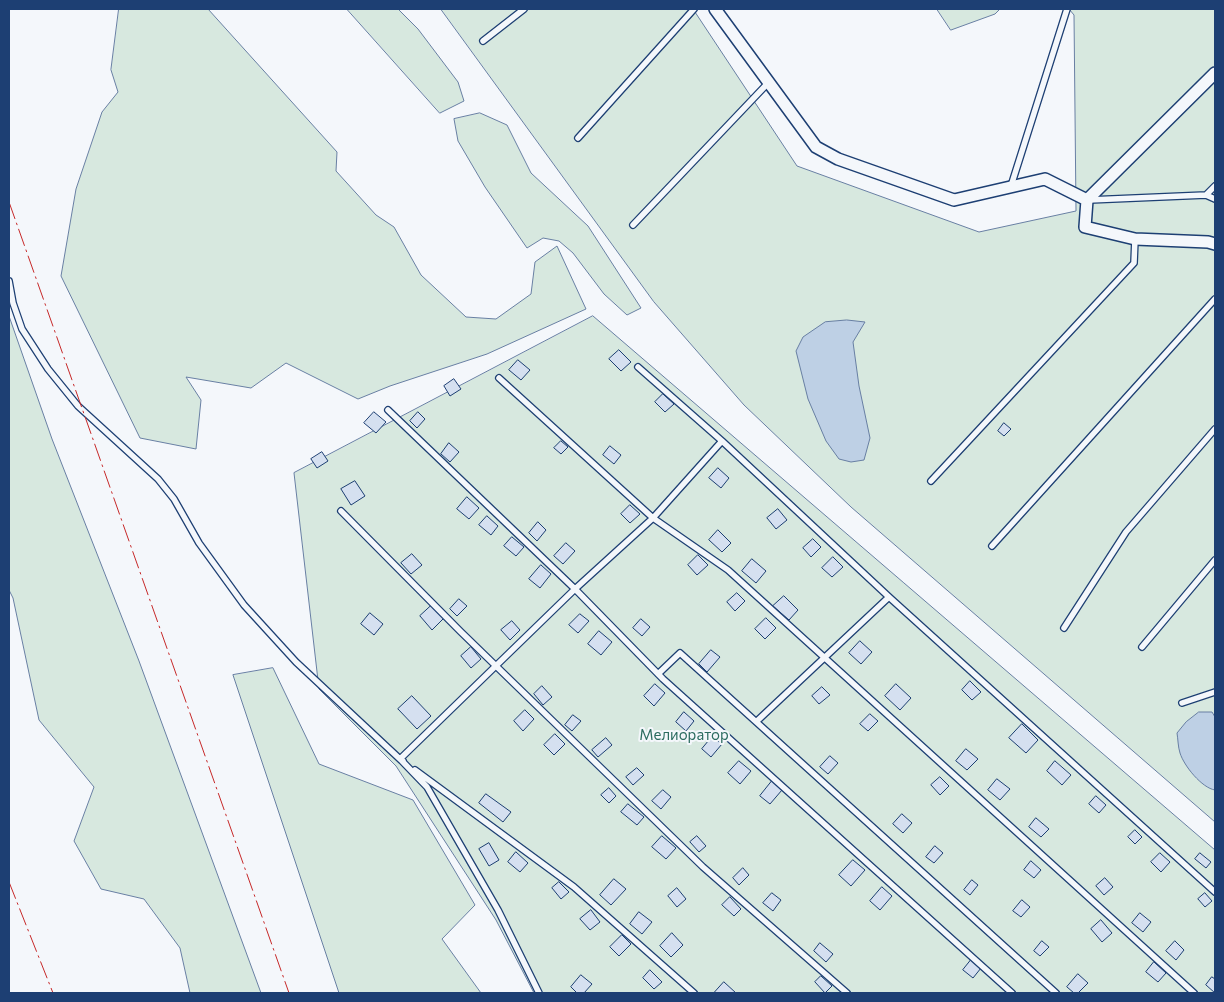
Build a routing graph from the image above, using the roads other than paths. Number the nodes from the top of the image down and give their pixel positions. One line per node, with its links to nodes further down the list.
1 (524, 9): 5 (lane)
2 (694, 9): 8 (lane)
3 (715, 9): 7 (street)
4 (1067, 9): 9 (lane)
5 (484, 41)
6 (1215, 73): 13 (street)
7 (769, 82): 9 (street); 14 (lane)
8 (578, 138)
9 (1011, 186): 13 (street)
10 (1215, 186): 11 (lane)
11 (1206, 195): 12 (lane); 13 (lane)
12 (1215, 199)
13 (1087, 200): 15 (street)
14 (633, 225)
15 (1135, 238): 16 (street); 24 (lane)
16 (1215, 244)
17 (9, 280): 39 (lane)
18 (1215, 299): 27 (lane)
19 (638, 367): 23 (lane)
20 (499, 378): 26 (lane)
21 (388, 410): 29 (lane)
22 (1215, 430): 31 (lane)
23 (722, 441): 26 (lane); 30 (lane)
24 (931, 481)
25 (342, 511): 34 (lane)
26 (653, 518): 29 (lane); 33 (lane)
27 (992, 546)
28 (1215, 560): 32 (lane)
29 (575, 589): 34 (lane); 35 (lane)
30 (889, 597): 33 (lane); 40 (lane)
31 (1064, 628)
32 (1142, 647)
33 (825, 657): 38 (lane); 46 (lane)
34 (497, 665): 39 (lane); 43 (lane)
35 (658, 674): 38 (lane); 44 (lane)
36 (1215, 692): 37 (lane)
37 (1182, 703)
38 (757, 721): 45 (lane)
39 (400, 759): 41 (lane); 42 (lane)
40 (1215, 892)
41 (539, 993)
42 (694, 993)
43 (847, 993)
44 (1012, 993)
45 (1056, 993)
46 (1194, 993)

